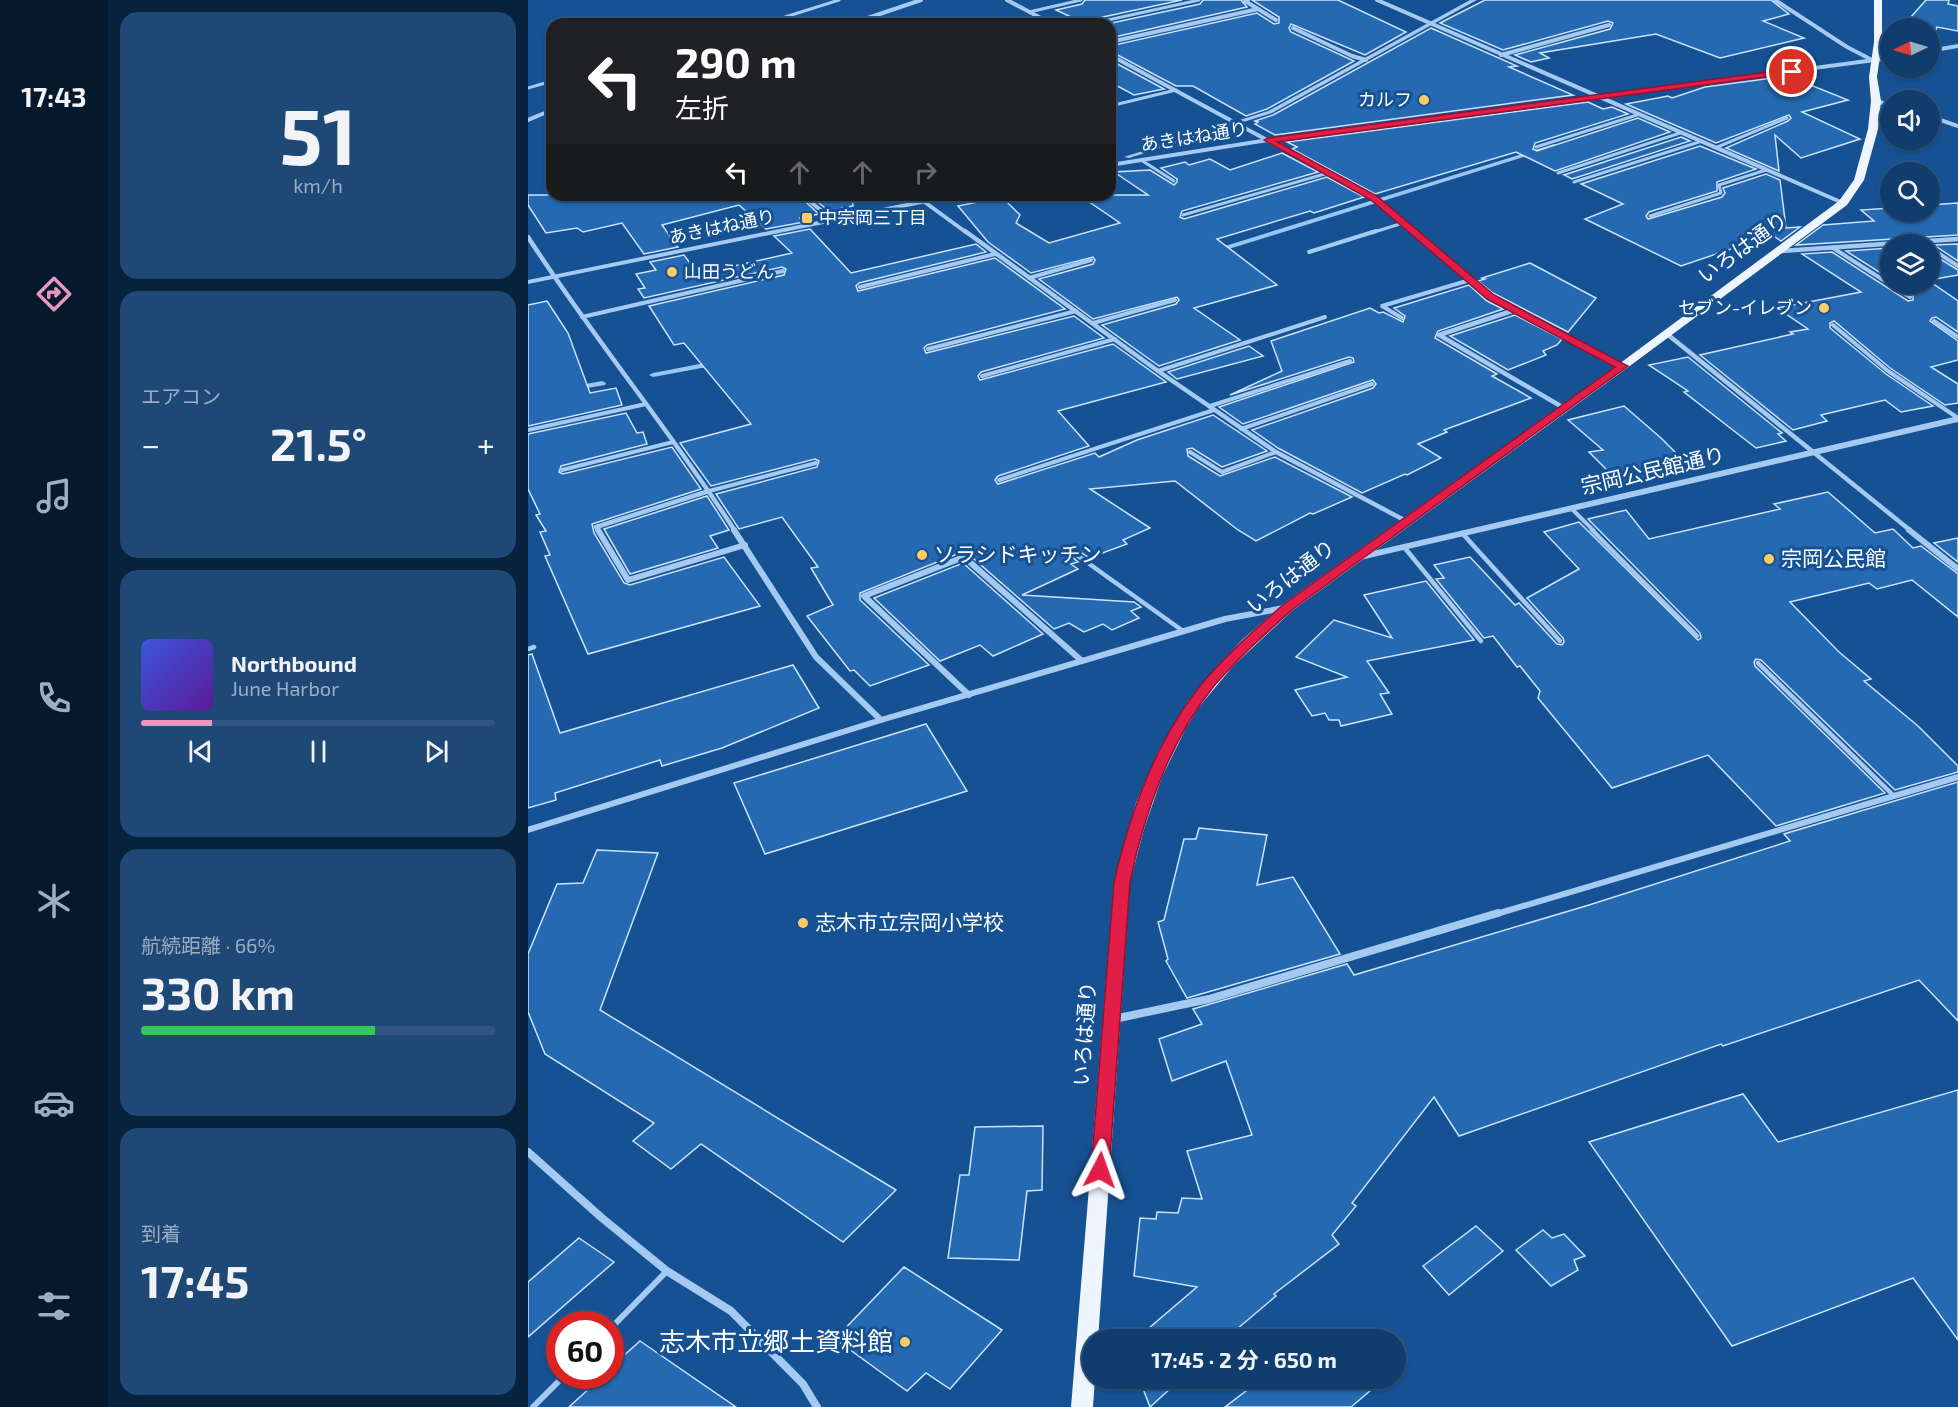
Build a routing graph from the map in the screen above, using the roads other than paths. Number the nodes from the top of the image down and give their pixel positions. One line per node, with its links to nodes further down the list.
1 (839, 0): 13 (lane)
2 (921, 0): 14 (street)
3 (1007, 0): 12 (street)
4 (1080, 0): 12 (lane)
5 (1199, 0): 16 (lane)
6 (1245, 0): 11 (street)
7 (1377, 0): 18 (street)
8 (1474, 0): 18 (street)
9 (1775, 0): 28 (street)
10 (1878, 0): 28 (main road, いろは通り)
11 (1258, 9): 17 (street); 21 (street)
12 (1029, 12): 15 (street)
13 (782, 18)
14 (868, 18)
15 (1040, 18)
16 (1116, 18)
17 (1276, 20)
18 (1431, 25): 24 (street); 26 (street)
19 (1610, 25): 24 (street)
20 (1293, 28): 26 (street)
21 (1116, 41)
22 (1958, 46): 23 (street)
23 (1940, 49)
24 (1500, 55): 32 (street)
25 (1116, 58): 31 (street)
26 (1366, 60): 41 (street)
27 (1880, 60): 28 (street, あきはね通り)
28 (1874, 61): 32 (street, あきはね通り); 33 (main road, いろは通り)
29 (546, 83): 30 (lane)
30 (528, 88)
31 (1176, 90): 35 (lane); 41 (street)
32 (1596, 97): 37 (street); 44 (street, あきはね通り)
33 (1876, 101): 34 (street); 58 (main road, いろは通り)
34 (1880, 102)
35 (1116, 105)
36 (546, 112): 39 (street)
37 (1639, 116): 43 (street); 46 (lane)
38 (1787, 118): 47 (lane)
39 (528, 120)
40 (1940, 120): 42 (street)
41 (1234, 122): 44 (street); 49 (street)
42 (1958, 126)
43 (1680, 134): 45 (street); 52 (lane)
44 (1268, 140): 48 (street, あきはね通り); 53 (street)
45 (1699, 142): 47 (street); 55 (lane)
46 (1536, 147)
47 (1715, 148): 51 (street)
48 (1141, 160): 50 (street, あきはね通り); 54 (lane)
49 (1116, 162)
50 (1116, 163)
51 (1766, 170): 58 (street); 60 (lane)
52 (1558, 172)
53 (1328, 173): 59 (lane); 62 (street)
54 (1174, 181)
55 (1574, 182)
56 (809, 201): 61 (street)
57 (924, 201): 61 (street, あきはね通り); 70 (street)
58 (1843, 203): 68 (main road, いろは通り)
59 (1183, 215)
60 (1650, 216)
61 (833, 220): 75 (street, あきはね通り)
62 (1403, 223): 69 (lane); 77 (street)
63 (528, 237): 75 (street)
64 (1958, 239): 65 (street)
65 (1940, 242)
66 (1880, 246): 67 (street)
67 (1833, 248): 68 (street); 80 (lane)
68 (1781, 251): 90 (main road, いろは通り)
69 (1309, 252)
70 (995, 254): 76 (street); 79 (lane)
71 (1940, 254): 73 (lane)
72 (1091, 260): 76 (lane)
73 (1958, 266)
74 (783, 271): 84 (lane)
75 (553, 277): 78 (street, あきはね通り); 84 (street)
76 (1029, 278): 83 (street)
77 (1470, 280): 82 (street); 86 (lane)
78 (528, 282)
79 (860, 287)
80 (1910, 297)
81 (1175, 300): 88 (lane)
82 (1515, 310): 95 (street); 101 (street)
83 (1076, 311): 88 (street); 93 (lane)
84 (582, 317): 99 (street)
85 (1325, 317): 96 (lane)
86 (1402, 318)
87 (1934, 321): 91 (lane)
88 (1093, 323): 92 (street)
89 (1833, 326): 102 (lane)
90 (1667, 334): 95 (main road, いろは通り); 108 (street)
91 (1958, 337)
92 (1116, 339): 96 (street); 97 (lane)
93 (928, 349)
94 (1350, 361): 100 (lane)
95 (1623, 366): 101 (main road, いろは通り)
96 (1158, 370): 100 (street)
97 (982, 376)
98 (1372, 384): 103 (lane)
99 (646, 404): 104 (lane); 105 (street)
100 (1212, 408): 103 (street); 111 (lane)
101 (1564, 408): 114 (main road, いろは通り)
102 (1958, 418): 108 (street, 宗岡公民館通り)
103 (1241, 429): 107 (street)
104 (528, 430)
105 (673, 442): 110 (lane); 112 (street)
106 (1190, 452): 107 (lane)
107 (1276, 452): 114 (street)
108 (1814, 453): 113 (street, 宗岡公民館通り); 120 (street)
109 (816, 463): 112 (lane)
110 (562, 470)
111 (999, 480)
112 (710, 491): 116 (street); 116 (street)
113 (1571, 508): 115 (street, 宗岡公民館通り); 123 (lane)
114 (1406, 521): 119 (main road, いろは通り)
115 (1462, 533): 117 (street, 宗岡公民館通り); 125 (lane)
116 (745, 545): 131 (street)
117 (1404, 547): 119 (street, 宗岡公民館通り); 124 (lane)
118 (1074, 553): 122 (lane)
119 (1356, 558): 121 (main road, いろは通り)
120 (1958, 569)
121 (1288, 607): 122 (street); 135 (main road, いろは通り)
122 (1183, 631): 128 (street)
123 (1697, 636)
124 (1482, 641)
125 (1560, 641)
126 (534, 647): 127 (lane)
127 (528, 649)
128 (1082, 660): 130 (street); 130 (street)
129 (1758, 663): 133 (lane)
130 (969, 694): 131 (street)
131 (881, 720): 134 (street)
132 (1958, 777): 133 (street)
133 (1894, 796): 135 (street)
134 (528, 830)
135 (1110, 1020): 142 (main road, いろは通り)
136 (528, 1152): 137 (street)
137 (668, 1271): 138 (lane); 141 (street)
138 (624, 1315)
139 (551, 1389): 140 (lane)
140 (533, 1407)
141 (817, 1407)
142 (1082, 1407)

